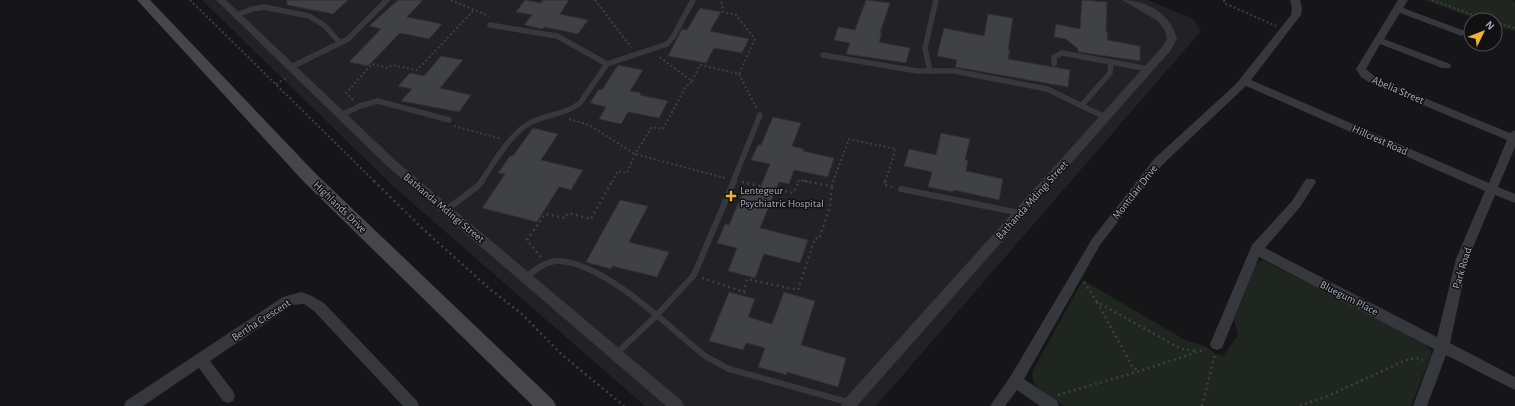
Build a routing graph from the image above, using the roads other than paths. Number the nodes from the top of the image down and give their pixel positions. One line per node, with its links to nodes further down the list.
1 (143, 0): 49 (main road, Highlands Drive)
2 (221, 0): 9 (street, Bathanda Mdingi Street)
3 (387, 0): 13 (lane)
4 (693, 0): 16 (lane)
5 (936, 0): 21 (lane)
6 (1127, 0): 20 (street, Bathanda Mdingi Street)
7 (1295, 0): 22 (street, Montclair Drive)
8 (1400, 4): 11 (street); 12 (street, Abelia Street)
9 (237, 15): 13 (lane); 19 (street, Bathanda Mdingi Street)
10 (490, 25): 16 (lane)
11 (1462, 33)
12 (1378, 40): 18 (street); 28 (street, Abelia Street)
13 (340, 43): 19 (lane)
14 (823, 55): 21 (lane)
15 (1112, 62): 17 (lane); 20 (lane); 23 (lane)
16 (607, 64): 33 (lane)
17 (1054, 64)
18 (1446, 66)
19 (291, 67): 24 (street, Bathanda Mdingi Street)
20 (1149, 69): 26 (street, Bathanda Mdingi Street)
21 (930, 71): 23 (lane)
22 (1244, 81): 31 (street, Hillcrest Road); 42 (street, Montclair Drive)
23 (1082, 105): 26 (lane)
24 (341, 115): 27 (lane); 33 (street, Bathanda Mdingi Street)
25 (760, 115): 37 (lane)
26 (1105, 117): 34 (street, Bathanda Mdingi Street)
27 (448, 120)
28 (1514, 137): 31 (street, Park Road)
29 (1310, 182): 35 (street)
30 (901, 189): 34 (lane)
31 (1492, 189): 32 (street, Hillcrest Road); 39 (street, Park Road)
32 (1515, 199)
33 (446, 210): 36 (street, Bathanda Mdingi Street)
34 (1020, 213): 45 (street, Bathanda Mdingi Street)
35 (1256, 249): 38 (street); 39 (street, Bluegum Place)
36 (526, 277): 37 (lane); 40 (street, Bathanda Mdingi Street)
37 (656, 315): 40 (lane); 45 (lane)
38 (1217, 344)
39 (1442, 346): 43 (street, Bluegum Place); 52 (street, Park Road)
40 (616, 354): 50 (street, Bathanda Mdingi Street)
41 (201, 359): 44 (street); 47 (street, Bertha Crescent); 48 (street, Bertha Crescent)
42 (1015, 381): 46 (street); 51 (street, Montclair Drive)
43 (1515, 384)
44 (228, 396)
45 (850, 404)
46 (1051, 405)
47 (131, 406)
48 (412, 406)
49 (546, 406)
50 (677, 406)
51 (997, 406)
52 (1420, 406)

